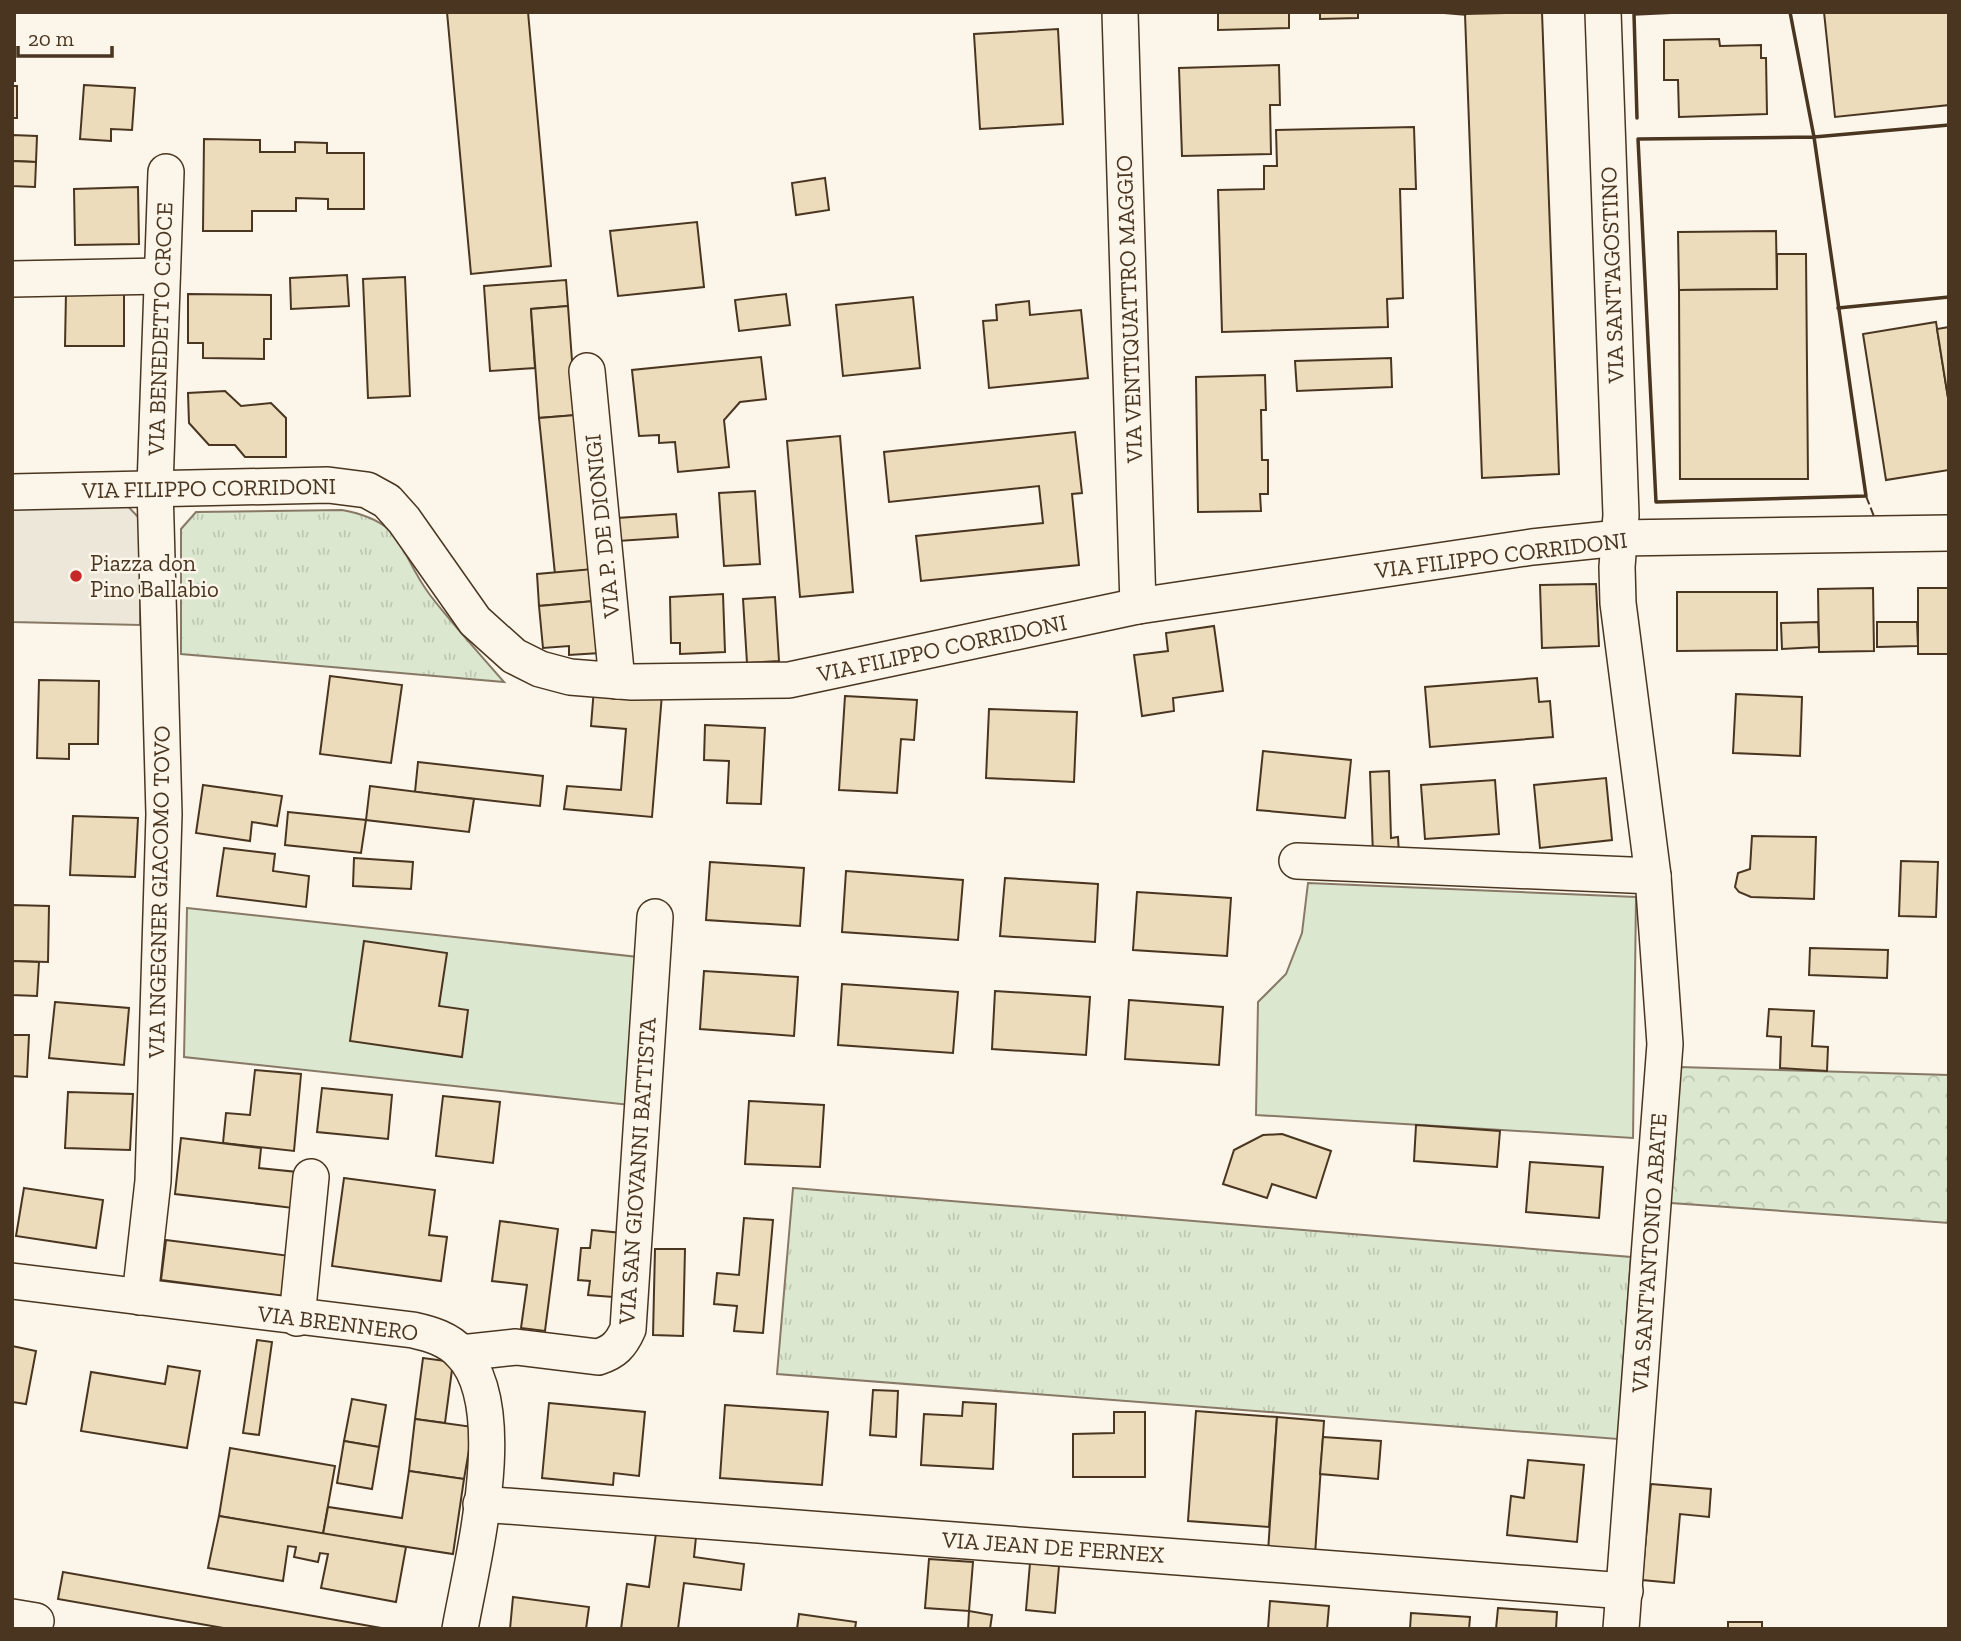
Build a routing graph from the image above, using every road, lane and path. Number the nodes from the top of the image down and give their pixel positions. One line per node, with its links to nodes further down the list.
1 (1120, 12): 11 (street, VIA VENTIQUATTRO MAGGIO)
2 (1603, 12): 10 (street, VIA SANT'AGOSTINO)
3 (166, 172): 4 (street, VIA BENEDETTO CROCE)
4 (162, 276): 5 (street); 7 (street, VIA BENEDETTO CROCE)
5 (12, 279)
6 (587, 371): 12 (street, VIA P. DE DIONIGI)
7 (155, 487): 8 (street, VIA FILIPPO CORRIDONI); 12 (street, VIA FILIPPO CORRIDONI); 18 (street, VIA INGEGNER GIACOMO TOVO)
8 (12, 492)
9 (1949, 533): 10 (street, VIA FILIPPO CORRIDONI)
10 (1619, 538): 11 (street, VIA FILIPPO CORRIDONI); 14 (street, VIA SANT'ANTONIO ABATE)
11 (1138, 606): 12 (street, VIA FILIPPO CORRIDONI)
12 (617, 681)
13 (1297, 861): 14 (street)
14 (1653, 876): 22 (street, VIA SANT'ANTONIO ABATE)
15 (655, 917): 20 (street, VIA SAN GIOVANNI BATTISTA)
16 (311, 1177): 19 (street)
17 (12, 1281): 18 (street, VIA BRENNERO)
18 (140, 1297): 19 (street, VIA BRENNERO)
19 (297, 1318): 20 (street, VIA BRENNERO)
20 (461, 1353): 21 (street, VIA BRENNERO)
21 (481, 1504): 22 (street, VIA JEAN DE FERNEX); 23 (street, VIA BRENNERO)
22 (1625, 1591): 24 (street, VIA SANT'ANTONIO ABATE)
23 (460, 1629)
24 (1621, 1629)

